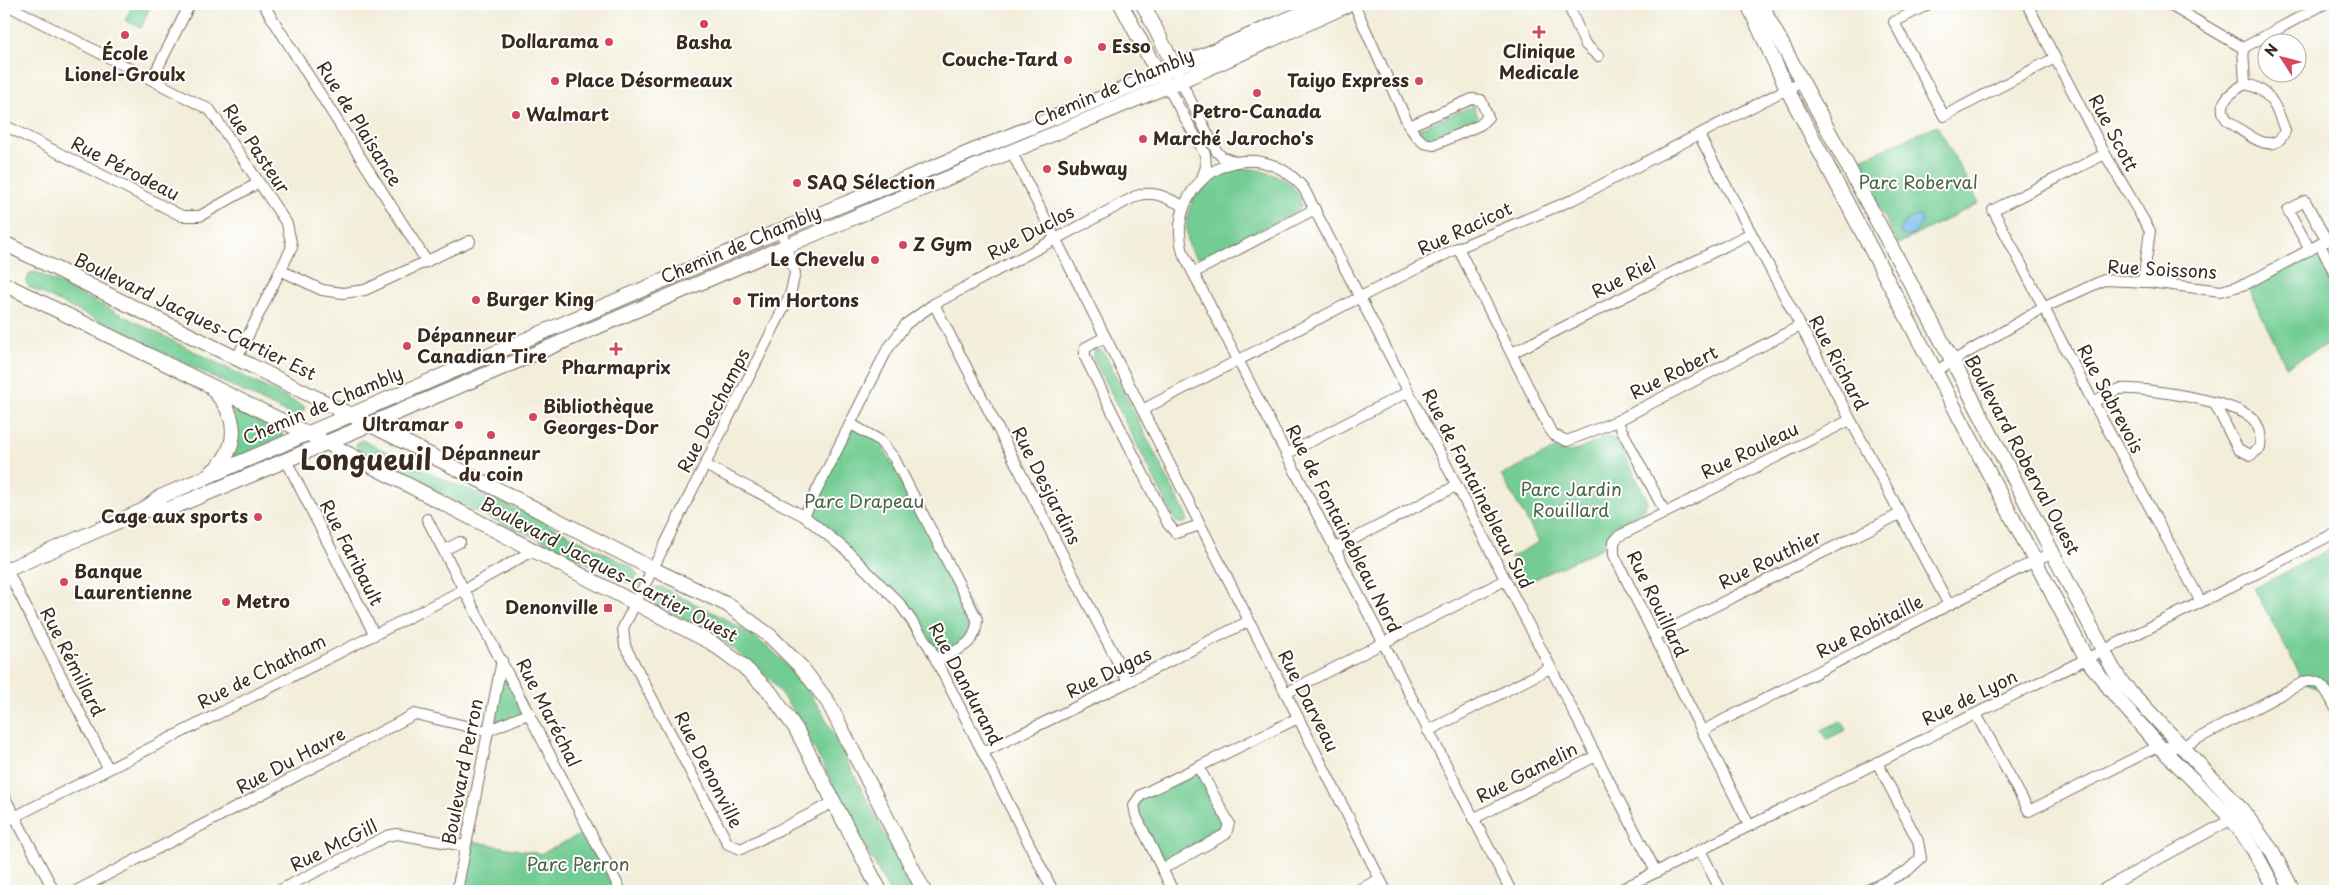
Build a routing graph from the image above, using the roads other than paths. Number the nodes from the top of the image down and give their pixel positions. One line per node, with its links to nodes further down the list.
1 (5, 4): 20 (street, Rue Pasteur)
2 (190, 4): 20 (street)
3 (263, 4): 44 (street, Rue de Plaisance)
4 (1121, 4): 21 (main road)
5 (1143, 4): 19 (main road)
6 (1322, 4): 19 (main road, Chemin de Chambly)
7 (1350, 4): 19 (main road, Chemin de Chambly)
8 (1354, 4): 26 (street)
9 (1568, 4): 17 (street)
10 (1748, 4): 24 (main road, Boulevard Roberval Ouest)
11 (1763, 4): 22 (main road, Boulevard Roberval Ouest)
12 (1929, 4): 18 (street)
13 (2027, 4): 18 (street, Rue Scott)
14 (2168, 4): 16 (street)
15 (2324, 4): 16 (street)
16 (2243, 48): 23 (street)
17 (1598, 56)
18 (2055, 58): 29 (street, Rue Scott)
19 (1178, 75): 21 (main road, Chemin de Chambly); 30 (street)
20 (152, 79): 32 (street, Rue Pasteur)
21 (1164, 80): 28 (main road, Chemin de Chambly); 31 (street); 35 (main road, Chemin de Chambly)
22 (1802, 82): 24 (street, Rue Racicot); 58 (main road, Boulevard Roberval Ouest)
23 (2245, 84): 23 (street)
24 (1787, 89): 27 (street, Rue Racicot); 59 (main road, Boulevard Roberval Ouest)
25 (4, 125): 32 (street, Rue Pérodeau)
26 (1409, 126): 26 (street)
27 (1699, 135): 36 (street, Rue Richard); 42 (street, Rue Racicot)
28 (1012, 152): 37 (street, Rue Darveau); 41 (main road, Chemin de Chambly)
29 (2105, 154): 48 (street, Rue Scott); 52 (street, Rue Sabrevois)
30 (1236, 162): 31 (street); 34 (street, Rue de Fontainebleau Sud)
31 (1202, 179): 33 (street, Rue de Fontainebleau Nord)
32 (258, 183): 45 (street, Rue Pasteur)
33 (1184, 206): 37 (street, Rue Duclos); 46 (street, Rue de Fontainebleau Nord)
34 (1315, 209): 46 (street); 50 (street, Rue de Fontainebleau Sud)
35 (780, 230): 41 (street, Rue Deschamps); 65 (main road, Chemin de Chambly)
36 (1751, 233): 53 (street, Rue Richard); 55 (street, Rue Riel)
37 (1055, 239): 51 (street, Rue Duclos); 54 (street, Rue Darveau)
38 (470, 241): 44 (street)
39 (2327, 241): 43 (street, Rue Soissons); 43 (street); 47 (street)
40 (4, 243): 56 (main road, Boulevard Jacques-Cartier Est)
41 (786, 246): 66 (main road, Chemin de Chambly); 76 (street, Rue Deschamps)
42 (1458, 248): 50 (street, Rue Racicot); 55 (street)
43 (2310, 250): 48 (street, Rue Soissons)
44 (427, 262): 45 (street)
45 (280, 270): 56 (street, Rue Pasteur)
46 (1193, 273): 57 (street, Rue de Fontainebleau Nord)
47 (2335, 274)
48 (2143, 282): 52 (street, Rue Soissons)
49 (4, 284): 60 (main road)
50 (1360, 298): 57 (street, Rue Racicot); 61 (street, Rue de Fontainebleau Sud)
51 (934, 304): 70 (street, Rue Duclos); 108 (street, Rue Desjardins)
52 (2043, 308): 58 (street, Rue Soissons); 62 (street, Rue Sabrevois)
53 (1800, 326): 67 (street, Rue Richard); 68 (street, Rue Robert)
54 (1105, 337): 64 (street, Rue Darveau); 84 (street)
55 (1512, 353): 68 (street, Rue Robert)
56 (236, 360): 65 (main road, Boulevard Jacques-Cartier Est)
57 (1238, 360): 64 (street, Rue Racicot); 74 (street, Rue de Fontainebleau Nord)
58 (1953, 362): 59 (street, Rue Soissons); 90 (main road, Boulevard Roberval Ouest)
59 (1936, 371): 91 (main road, Boulevard Roberval Ouest)
60 (210, 387): 71 (main road); 77 (main road)
61 (1408, 392): 74 (street); 78 (street, Rue de Fontainebleau Sud)
62 (2093, 402): 63 (street); 96 (street, Rue Sabrevois)
63 (2215, 404): 63 (street)
64 (1142, 410): 84 (street, Rue Darveau)
65 (350, 414): 69 (main road, Boulevard Jacques-Cartier Est); 71 (main road, Chemin de Chambly)
66 (392, 414): 69 (main road, Chemin de Chambly); 72 (main road)
67 (1850, 420): 80 (street, Rue Rouleau); 81 (street, Rue Richard)
68 (1617, 421): 80 (street)
69 (369, 424): 72 (main road, Boulevard Jacques-Cartier Ouest); 73 (main road, Chemin de Chambly)
70 (851, 424): 82 (street, Rue Duclos); 106 (street)
71 (306, 433): 73 (main road); 77 (main road, Chemin de Chambly)
72 (395, 437): 92 (main road, Boulevard Jacques-Cartier Ouest)
73 (326, 442): 75 (main road, Chemin de Chambly); 89 (main road, Boulevard Jacques-Cartier Ouest)
74 (1286, 454): 87 (street, Rue de Fontainebleau Nord)
75 (286, 460): 79 (main road, Chemin de Chambly); 100 (street, Rue Faribault)
76 (705, 464): 82 (street, Rue Dandurand); 92 (street, Rue Deschamps)
77 (206, 477): 79 (main road, Chemin de Chambly)
78 (1456, 486): 87 (street); 94 (street, Rue de Fontainebleau Sud)
79 (144, 510): 93 (main road, Chemin de Chambly)
80 (1665, 512): 101 (street, Rue Rouillard)
81 (1900, 514): 98 (street, Rue Richard); 101 (street, Rue Routhier)
82 (804, 516): 106 (street, Rue Dandurand)
83 (427, 519): 88 (street, Rue Maréchal)
84 (1200, 525): 99 (street, Rue Darveau)
85 (2335, 533): 96 (street, Rue de Lyon)
86 (460, 542): 88 (street)
87 (1334, 549): 102 (street, Rue de Fontainebleau Nord)
88 (444, 550): 95 (street, Rue Maréchal)
89 (534, 550): 95 (street, Rue de Chatham); 97 (main road, Boulevard Jacques-Cartier Ouest)
90 (2052, 552): 91 (street, Rue Robitaille); 103 (main road, Boulevard Roberval Ouest)
91 (2035, 560): 98 (street, Rue Robitaille); 104 (main road, Boulevard Roberval Ouest)
92 (653, 569): 97 (street, Rue Deschamps); 142 (main road, Boulevard Jacques-Cartier Ouest)
93 (5, 570): 122 (street, Rue Rémillard)
94 (1506, 580): 102 (street); 107 (street, Rue de Fontainebleau Sud)
95 (464, 589): 100 (street, Rue de Chatham); 105 (street, Rue Maréchal)
96 (2201, 602): 103 (street, Rue de Lyon)
97 (636, 604): 125 (main road, Boulevard Jacques-Cartier Ouest); 125 (street, Rue Denonville)
98 (1949, 606): 116 (street, Rue Robitaille)
99 (1249, 621): 108 (street, Rue Dugas); 109 (street, Rue Darveau)
100 (374, 634): 122 (street, Rue de Chatham)
101 (1655, 636): 116 (street, Rue Rouillard)
102 (1383, 643): 109 (street); 115 (street, Rue de Fontainebleau Nord)
103 (2103, 651): 104 (street, Rue de Lyon); 118 (main road, Boulevard Roberval Ouest)
104 (2086, 658): 112 (street, Rue de Lyon); 117 (main road, Boulevard Roberval Ouest)
105 (502, 660): 111 (street, Rue Maréchal); 114 (street, Boulevard Perron)
106 (936, 660): 119 (street, Rue Dandurand)
107 (1550, 668): 115 (street); 120 (street, Rue de Fontainebleau Sud)
108 (1128, 682): 119 (street, Rue Dugas)
109 (1286, 694): 113 (street, Rue Darveau)
110 (2335, 707): 118 (street)
111 (530, 713): 114 (street); 140 (street, Rue Maréchal)
112 (1976, 714): 117 (street); 121 (street, Rue de Lyon)
113 (1298, 718): 123 (street); 135 (street, Rue Darveau)
114 (487, 731): 131 (street, Boulevard Perron); 137 (street, Rue Du Havre)
115 (1428, 731): 127 (street, Rue de Fontainebleau Nord)
116 (1702, 731): 130 (street, Rue Rouillard)
117 (2160, 747): 118 (street); 128 (main road, Boulevard Roberval Ouest)
118 (2182, 747): 153 (main road, Boulevard Roberval Ouest)
119 (983, 752): 143 (street, Rue Dandurand)
120 (1596, 756): 127 (street, Rue Gamelin); 134 (street, Rue de Fontainebleau Sud)
121 (1877, 762): 130 (street, Rue de Lyon); 150 (street)
122 (108, 768): 126 (street, Rue de Chatham)
123 (1199, 768): 133 (street); 133 (street)
124 (4, 796): 126 (street)
125 (834, 802): 141 (main road, Boulevard Jacques-Cartier Ouest)
126 (14, 817): 129 (street, Rue de Chatham); 136 (street)
127 (1473, 819): 147 (street, Rue de Fontainebleau Nord)
128 (2232, 819): 151 (street); 152 (main road, Boulevard Roberval Ouest)
129 (4, 822)
130 (1749, 825): 132 (street, Rue de Lyon)
131 (465, 846): 138 (street, Rue McGill); 139 (street, Boulevard Perron)
132 (1700, 850): 134 (street, Rue de Lyon); 149 (street)
133 (1162, 869): 144 (street)
134 (1656, 872): 148 (street, Rue de Lyon)
135 (1380, 879): 145 (street); 146 (street, Rue Darveau)
136 (54, 891)
137 (76, 891)
138 (278, 891)
139 (457, 891)
140 (622, 891)
141 (880, 891)
142 (924, 891)
143 (1053, 891)
144 (1173, 891)
145 (1356, 891)
146 (1386, 891)
147 (1511, 891)
148 (1618, 891)
149 (1720, 891)
150 (1866, 891)
151 (2100, 891)
152 (2276, 891)
153 (2294, 891)

